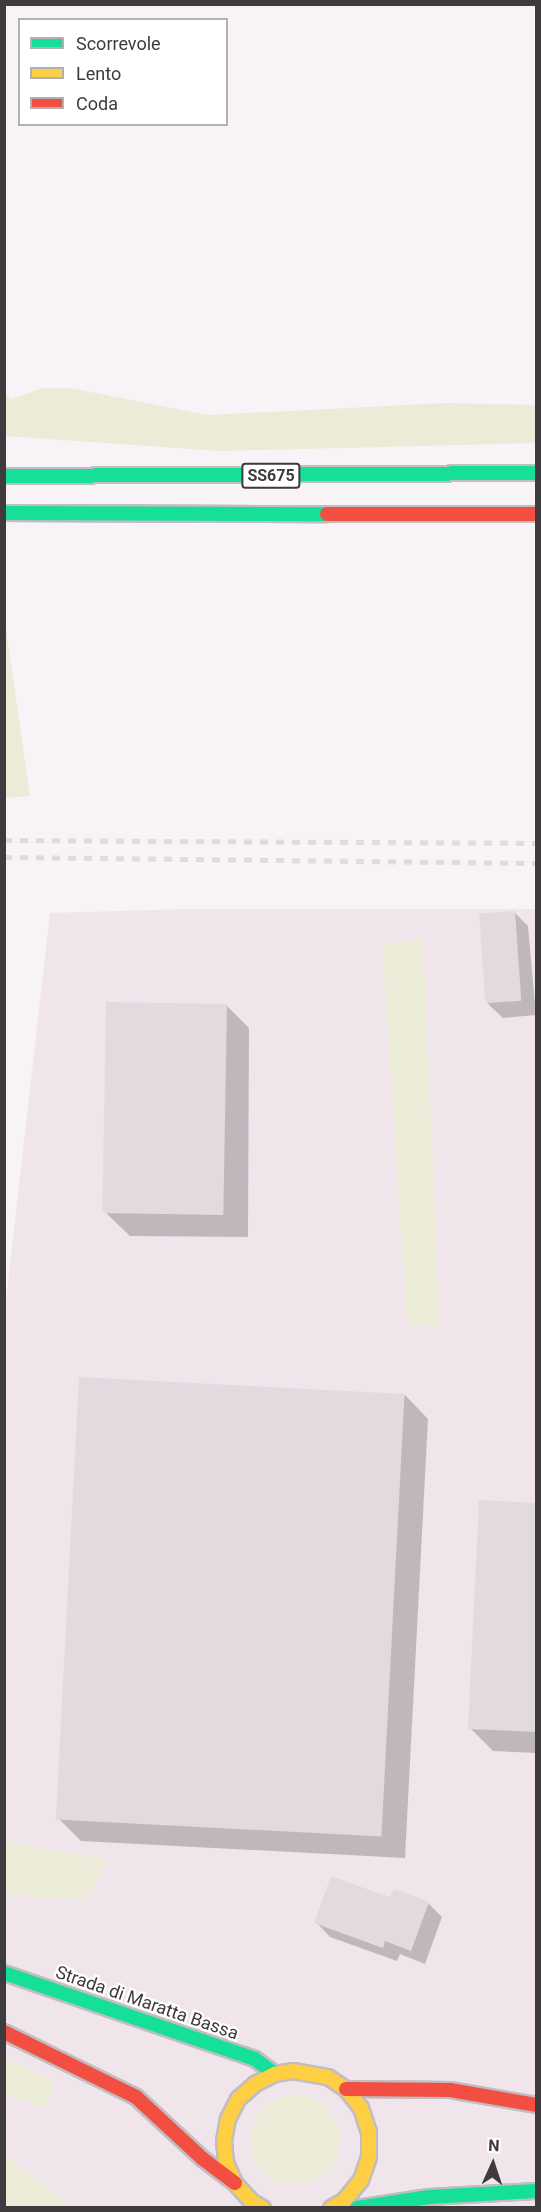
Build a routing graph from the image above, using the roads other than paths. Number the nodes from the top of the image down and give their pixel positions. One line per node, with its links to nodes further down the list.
1 (537, 473): 2 (main road, SS675)
2 (4, 476)
3 (4, 513): 4 (main road, SS675)
4 (537, 514)
5 (4, 1973): 7 (main road, Strada di Maratta Bassa)
6 (4, 2031): 10 (main road)
7 (275, 2074): 8 (main road); 10 (main road)
8 (346, 2089): 9 (main road); 14 (main road)
9 (537, 2105)
10 (235, 2184): 12 (main road); 13 (main road)
11 (537, 2191): 15 (main road)
12 (229, 2199)
13 (263, 2208)
14 (331, 2208)
15 (357, 2208)

